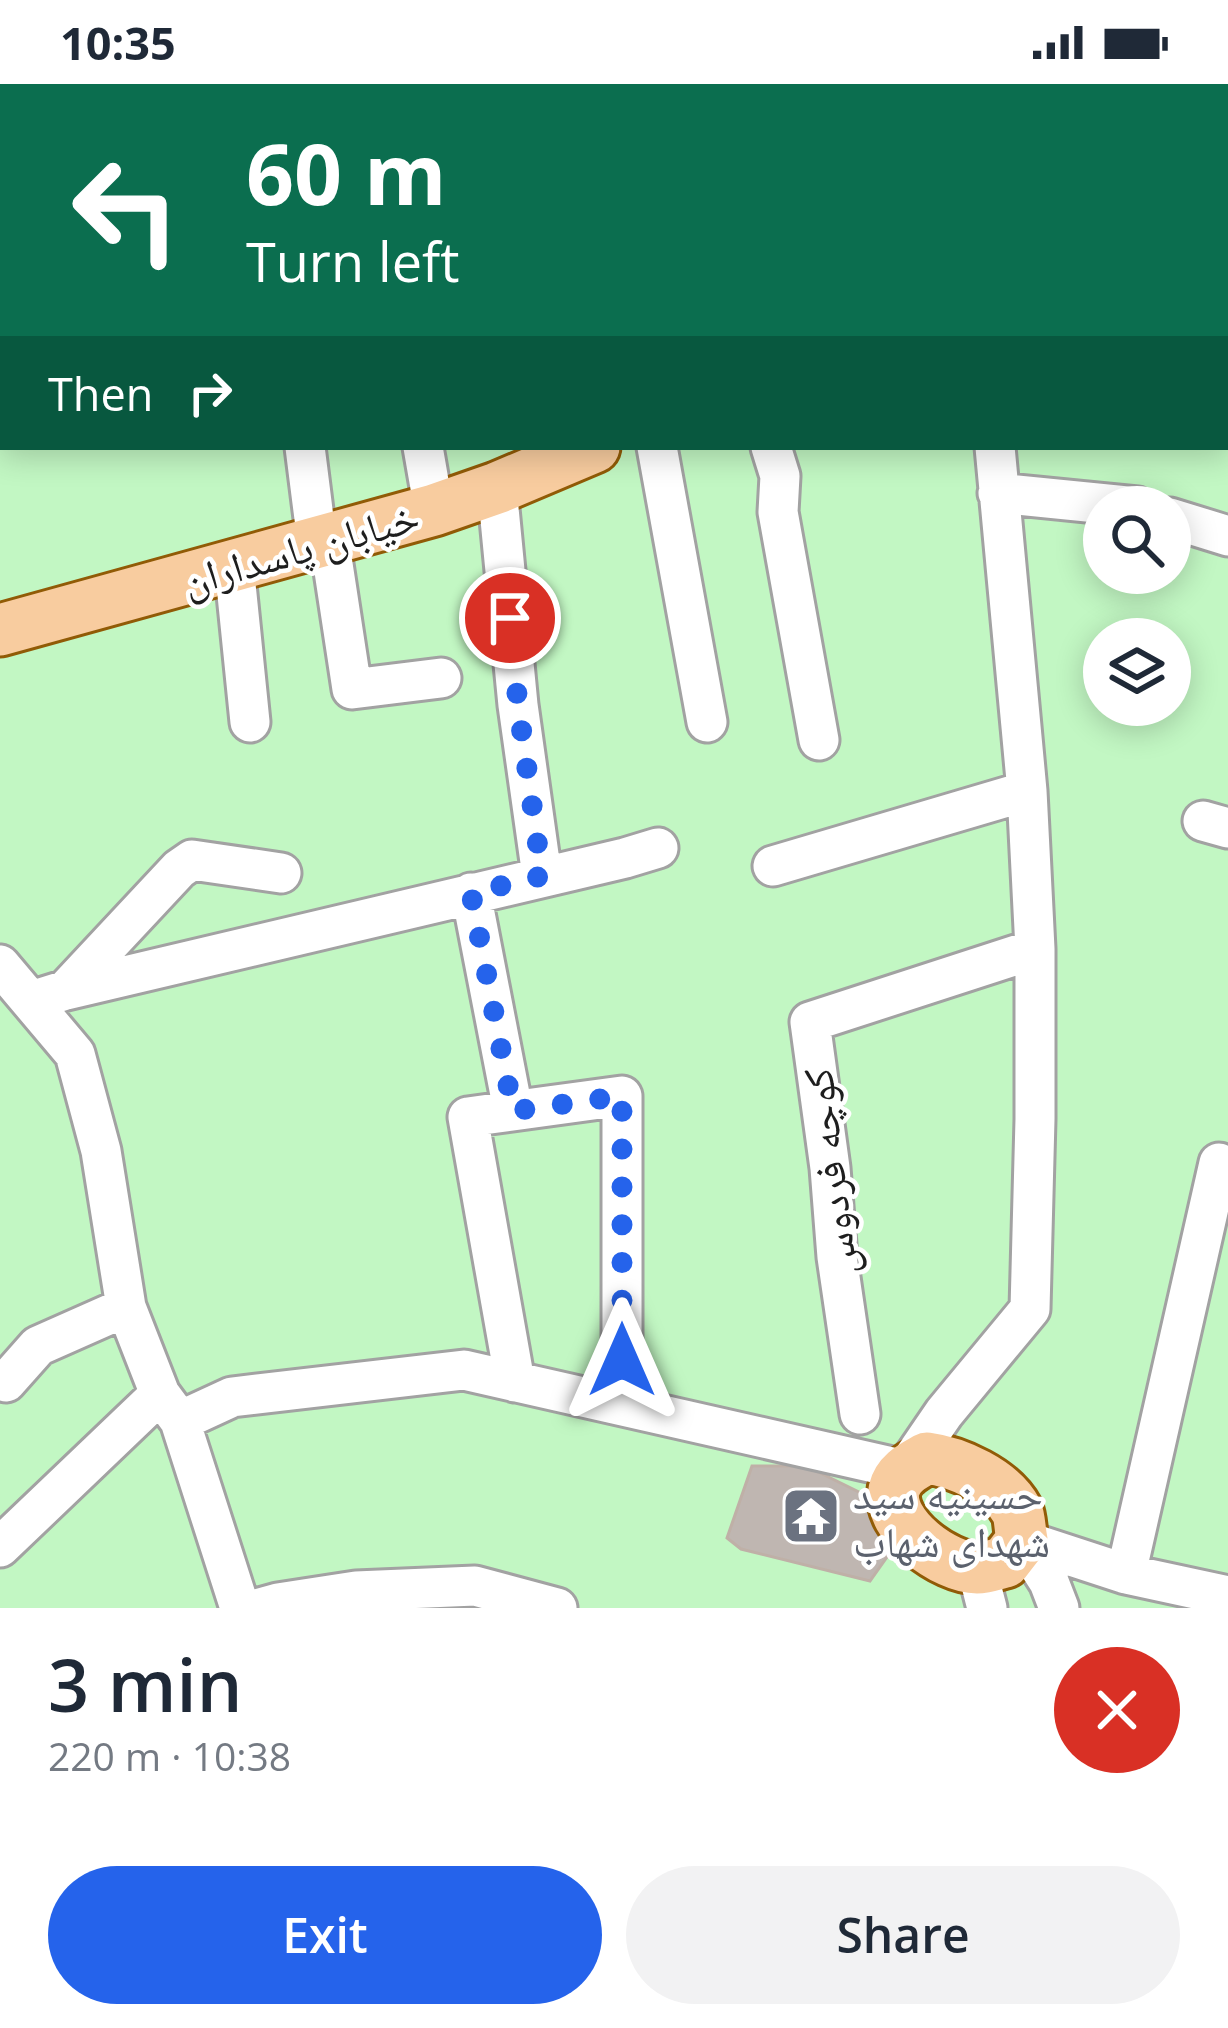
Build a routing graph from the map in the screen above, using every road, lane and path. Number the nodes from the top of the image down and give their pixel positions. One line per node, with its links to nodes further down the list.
1 (306, 450): 14 (street)
2 (423, 450): 11 (street)
3 (587, 450): 8 (main road, خیابان پاسداران)
4 (658, 450): 19 (street)
5 (772, 450): 20 (street)
6 (995, 450): 9 (street)
7 (1015, 450): 9 (street)
8 (497, 488): 11 (main road, خیابان پاسداران); 25 (street)
9 (998, 493): 10 (street); 21 (street)
10 (1083, 502)
11 (434, 509): 14 (main road, خیابان پاسداران)
12 (1191, 525): 13 (street)
13 (1228, 536)
14 (323, 540): 15 (main road, خیابان پاسداران); 17 (street)
15 (234, 565): 16 (main road, خیابان پاسداران); 18 (street)
16 (0, 630)
17 (440, 677)
18 (250, 722)
19 (707, 722)
20 (819, 740)
21 (1027, 791): 23 (street); 27 (street)
22 (658, 848): 25 (street)
23 (773, 866)
24 (281, 873): 29 (street)
25 (542, 876): 26 (street)
26 (471, 893): 29 (street); 30 (street)
27 (1035, 949): 37 (street, کوچه فردوس); 38 (street)
28 (0, 965): 29 (street)
29 (49, 995): 32 (street)
30 (513, 1111): 34 (street); 35 (street)
31 (1219, 1163): 41 (street)
32 (127, 1307): 33 (street); 36 (street)
33 (6, 1382)
34 (515, 1382): 35 (street); 36 (street)
35 (622, 1404): 38 (street)
36 (170, 1407): 40 (street); 44 (street)
37 (860, 1414)
38 (905, 1470): 39 (main road); 42 (main road)
39 (1022, 1540): 41 (street); 42 (main road); 47 (street)
40 (0, 1546)
41 (1126, 1574): 43 (street)
42 (982, 1588)
43 (1228, 1596)
44 (240, 1608)
45 (260, 1608): 46 (street)
46 (557, 1608)
47 (1059, 1608)

